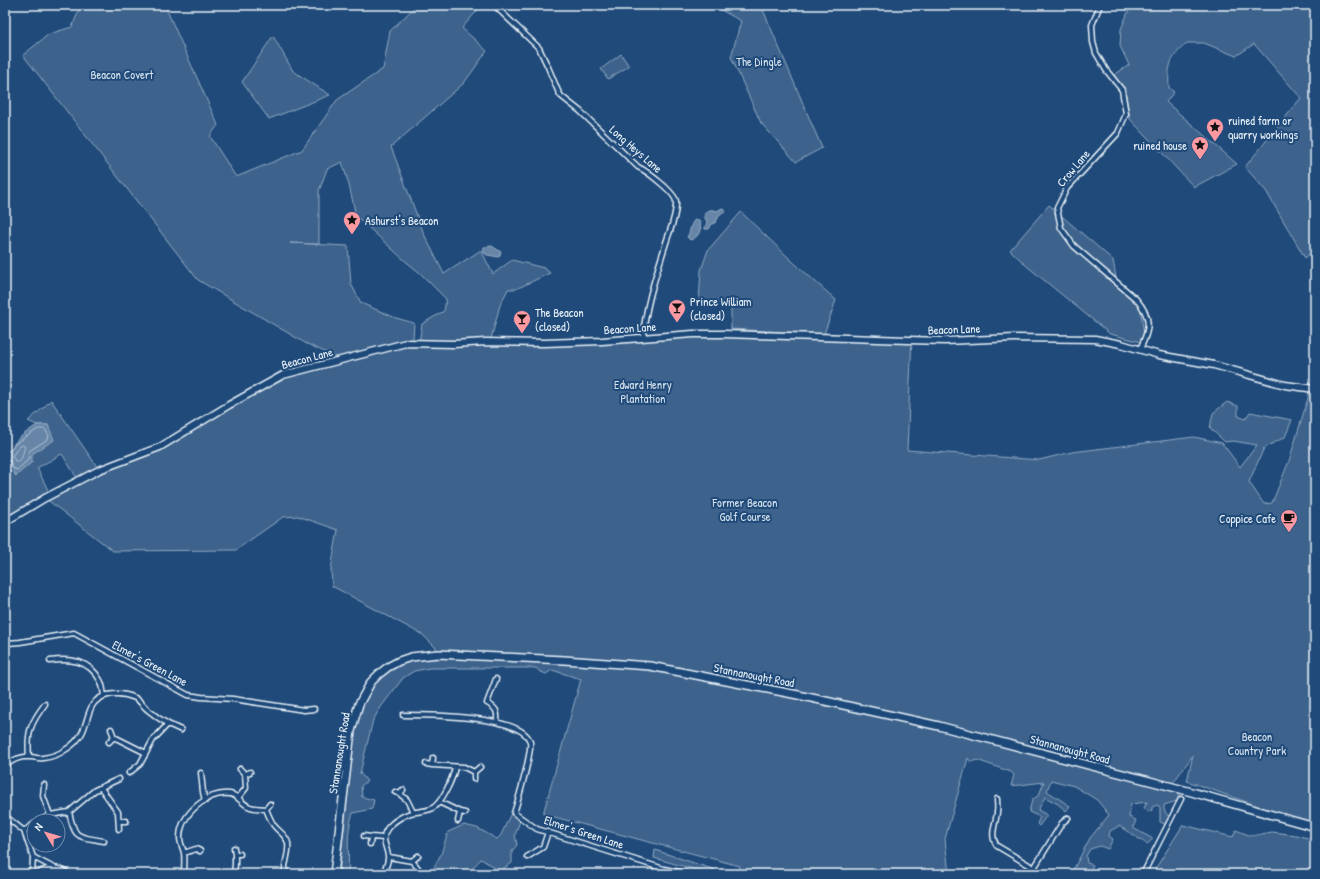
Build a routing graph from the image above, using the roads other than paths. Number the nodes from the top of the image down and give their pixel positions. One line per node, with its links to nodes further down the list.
1 (494, 5): 3 (street, Long Heys Lane)
2 (1100, 5): 4 (street, Crow Lane)
3 (643, 338): 4 (street, Beacon Lane); 6 (street, Beacon Lane)
4 (1140, 349): 5 (street, Beacon Lane)
5 (1315, 389)
6 (5, 522)
7 (5, 641): 12 (street, Elmer's Green Lane)
8 (50, 661): 10 (street)
9 (496, 679): 14 (street)
10 (104, 696): 15 (street); 21 (street)
11 (45, 704): 21 (street)
12 (314, 709)
13 (403, 715): 14 (street, Elmer's Green Lane)
14 (497, 722): 58 (street, Elmer's Green Lane)
15 (168, 724): 17 (street); 20 (street)
16 (111, 729): 18 (street)
17 (181, 730)
18 (114, 737): 19 (street); 20 (street)
19 (109, 742)
20 (146, 752): 30 (street)
21 (30, 757): 25 (street)
22 (432, 758): 24 (street)
23 (426, 764): 24 (street)
24 (432, 765): 26 (street)
25 (5, 766)
26 (455, 767): 29 (street); 43 (street)
27 (480, 767): 29 (street)
28 (240, 769): 39 (street)
29 (474, 772): 33 (street)
30 (129, 773)
31 (201, 773): 42 (street)
32 (118, 779): 35 (street)
33 (474, 779)
34 (44, 785): 48 (street)
35 (101, 788): 46 (street); 53 (street)
36 (403, 790): 38 (street)
37 (394, 792): 38 (street)
38 (400, 794): 47 (street)
39 (238, 798): 42 (street); 45 (street)
40 (997, 799): 76 (street)
41 (1181, 799): 89 (street)
42 (205, 800): 66 (street)
43 (439, 802): 47 (street); 52 (street)
44 (270, 804): 45 (street)
45 (266, 809): 84 (street)
46 (69, 812): 49 (street); 62 (street)
47 (412, 812): 61 (street)
48 (49, 813)
49 (63, 813)
50 (5, 816): 57 (street)
51 (1068, 818): 76 (street)
52 (458, 820)
53 (118, 821): 54 (street); 56 (street)
54 (126, 821)
55 (1315, 827): 78 (main road, Stannanought Road)
56 (119, 829)
57 (24, 831): 70 (street)
58 (548, 832): 72 (street); 75 (street, Elmer's Green Lane)
59 (364, 836): 60 (street)
60 (371, 837): 61 (street); 63 (street)
61 (384, 838): 71 (street)
62 (104, 842)
63 (370, 844)
64 (234, 848): 67 (street)
65 (200, 851): 66 (street)
66 (184, 853): 82 (street)
67 (235, 854): 68 (street); 83 (street)
68 (240, 854)
69 (418, 856): 73 (street)
70 (33, 857): 77 (street); 79 (street)
71 (389, 857): 73 (street); 85 (street)
72 (526, 857)
73 (412, 861): 74 (street)
74 (418, 868)
75 (664, 868): 86 (street); 87 (street, Elmer's Green Lane)
76 (1034, 868): 88 (street)
77 (56, 869): 80 (street); 81 (street)
78 (333, 872)
79 (32, 874)
80 (38, 874)
81 (67, 874)
82 (184, 874)
83 (234, 874)
84 (285, 874)
85 (384, 874)
86 (663, 874)
87 (688, 874)
88 (1041, 874)
89 (1144, 874)

